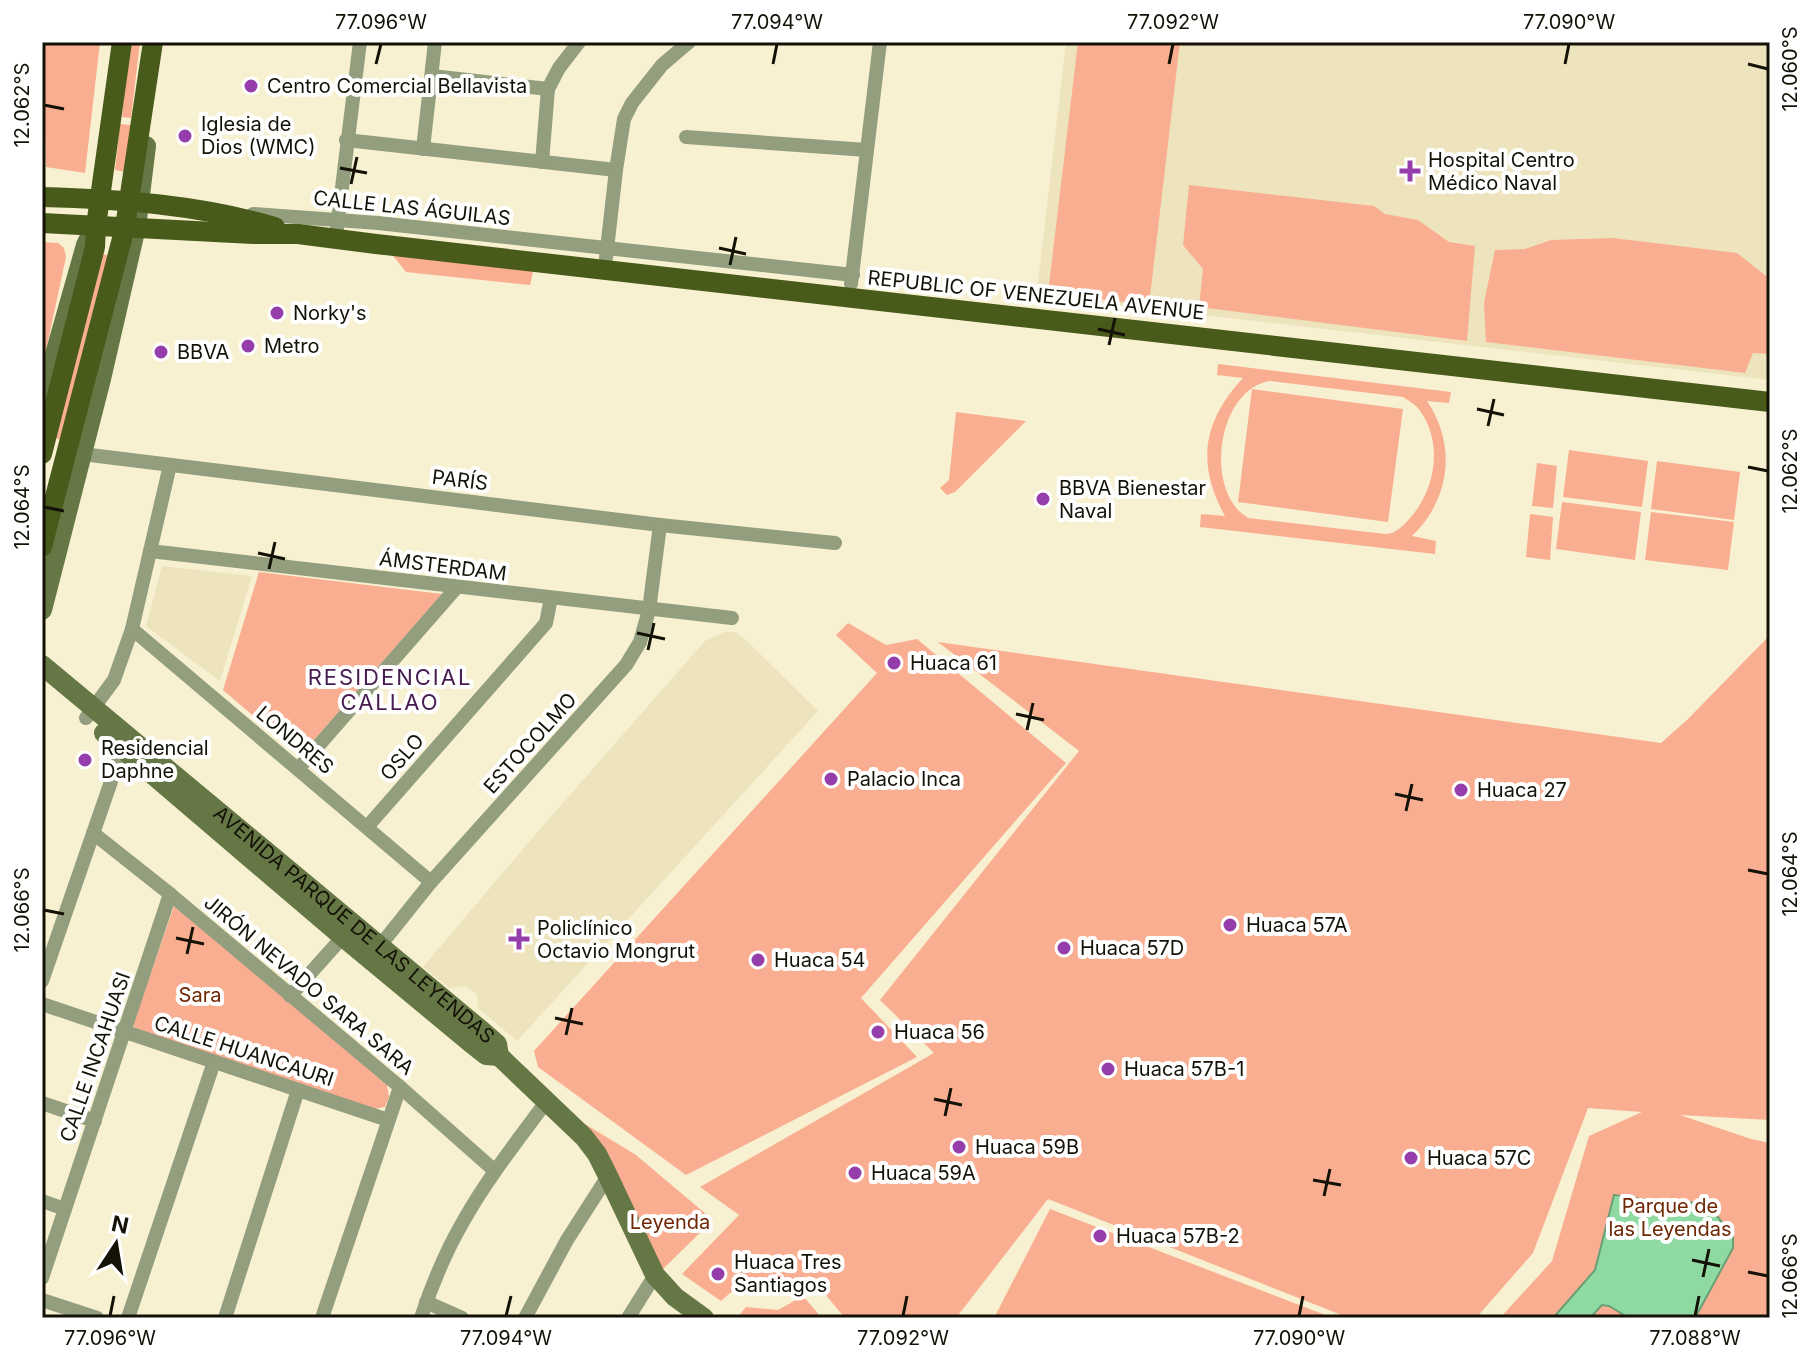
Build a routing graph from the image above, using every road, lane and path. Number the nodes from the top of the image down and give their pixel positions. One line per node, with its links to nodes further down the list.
1 (153, 42): 18 (main road)
2 (360, 42): 11 (street)
3 (435, 42): 8 (street)
4 (579, 42): 9 (street)
5 (689, 42): 15 (street)
6 (880, 42): 13 (street)
7 (120, 44): 17 (main road)
8 (432, 76): 9 (street); 12 (street)
9 (548, 89): 14 (street)
10 (686, 137): 13 (street)
11 (346, 140): 12 (street); 23 (street)
12 (423, 149): 14 (street)
13 (867, 150): 27 (street)
14 (542, 162): 15 (street)
15 (616, 170): 25 (street)
16 (48, 195): 17 (main road, REPUBLIC OF VENEZUELA AVENUE)
17 (100, 200): 18 (main road, REPUBLIC OF VENEZUELA AVENUE); 21 (main road)
18 (134, 203): 19 (main road, REPUBLIC OF VENEZUELA AVENUE); 21 (main road); 22 (street)
19 (213, 212): 23 (street, CALLE LAS ÁGUILAS); 24 (main road, REPUBLIC OF VENEZUELA AVENUE)
20 (42, 223): 21 (main road, REPUBLIC OF VENEZUELA AVENUE)
21 (96, 226): 22 (main road, REPUBLIC OF VENEZUELA AVENUE); 29 (street); 33 (main road)
22 (130, 227): 24 (main road, REPUBLIC OF VENEZUELA AVENUE); 31 (street); 32 (main road)
23 (337, 230): 24 (main road, REPUBLIC OF VENEZUELA AVENUE); 25 (street, CALLE LAS ÁGUILAS); 26 (main road, REPUBLIC OF VENEZUELA AVENUE)
24 (298, 234)
25 (607, 249): 26 (street); 27 (street, CALLE LAS ÁGUILAS)
26 (605, 270): 28 (main road, REPUBLIC OF VENEZUELA AVENUE)
27 (853, 275): 28 (street)
28 (850, 298): 30 (main road, REPUBLIC OF VENEZUELA AVENUE)
29 (42, 400)
30 (1770, 402)
31 (93, 410): 32 (main road); 34 (street)
32 (75, 423): 36 (main road)
33 (42, 454)
34 (82, 454): 35 (street, PARÍS); 37 (street)
35 (170, 465): 38 (street, PARÍS); 41 (street)
36 (54, 502): 37 (main road); 40 (main road)
37 (65, 523): 44 (street)
38 (660, 525): 39 (street, PARÍS); 45 (street, ESTOCOLMO)
39 (835, 543)
40 (42, 547)
41 (150, 551): 42 (street, ÁMSTERDAM); 47 (street)
42 (457, 587): 43 (street, ÁMSTERDAM); 52 (street)
43 (551, 598): 45 (street, ÁMSTERDAM); 53 (street, OSLO)
44 (42, 610)
45 (649, 610): 46 (street, ÁMSTERDAM); 55 (street, ESTOCOLMO)
46 (732, 618)
47 (132, 629): 50 (street); 52 (street, LONDRES)
48 (42, 665): 50 (street, AVENIDA PARQUE DE LAS LEYENDAS)
49 (42, 682): 50 (street, AVENIDA PARQUE DE LAS LEYENDAS)
50 (90, 713): 51 (street, AVENIDA PARQUE DE LAS LEYENDAS)
51 (125, 742): 54 (street); 57 (street, AVENIDA PARQUE DE LAS LEYENDAS)
52 (298, 769): 53 (street, LONDRES)
53 (367, 827): 55 (street, LONDRES)
54 (93, 833): 56 (street, JIRÓN NEVADO SARA SARA); 59 (street)
55 (431, 882): 58 (street, ESTOCOLMO)
56 (170, 894): 60 (street, JIRÓN NEVADO SARA SARA); 62 (street, CALLE INCAHUASI)
57 (348, 930): 58 (street, AVENIDA PARQUE DE LAS LEYENDAS); 60 (street)
58 (375, 952): 66 (street, AVENIDA PARQUE DE LAS LEYENDAS)
59 (42, 981)
60 (290, 996): 64 (street, JIRÓN NEVADO SARA SARA)
61 (42, 1004): 62 (street, CALLE HUANCAURI)
62 (125, 1032): 63 (street, CALLE HUANCAURI); 69 (street, CALLE INCAHUASI)
63 (214, 1062): 65 (street, CALLE HUANCAURI); 79 (street)
64 (400, 1087): 68 (street); 70 (street, JIRÓN NEVADO SARA SARA)
65 (298, 1090): 68 (street, CALLE HUANCAURI); 80 (street)
66 (546, 1102): 70 (street); 71 (street, AVENIDA PARQUE DE LAS LEYENDAS)
67 (42, 1103): 69 (street)
68 (388, 1120): 81 (street)
69 (95, 1121): 73 (street, CALLE INCAHUASI)
70 (495, 1171): 77 (street)
71 (608, 1176): 74 (street, AVENIDA PARQUE DE LAS LEYENDAS); 84 (street)
72 (42, 1201): 73 (street)
73 (65, 1209): 75 (street, CALLE INCAHUASI)
74 (655, 1275): 85 (street); 86 (street, AVENIDA PARQUE DE LAS LEYENDAS)
75 (42, 1278)
76 (42, 1300): 78 (street)
77 (426, 1302): 82 (street); 83 (street)
78 (97, 1318)
79 (128, 1318)
80 (225, 1318)
81 (322, 1318)
82 (421, 1318)
83 (462, 1318)
84 (525, 1318)
85 (628, 1318)
86 (704, 1318)

